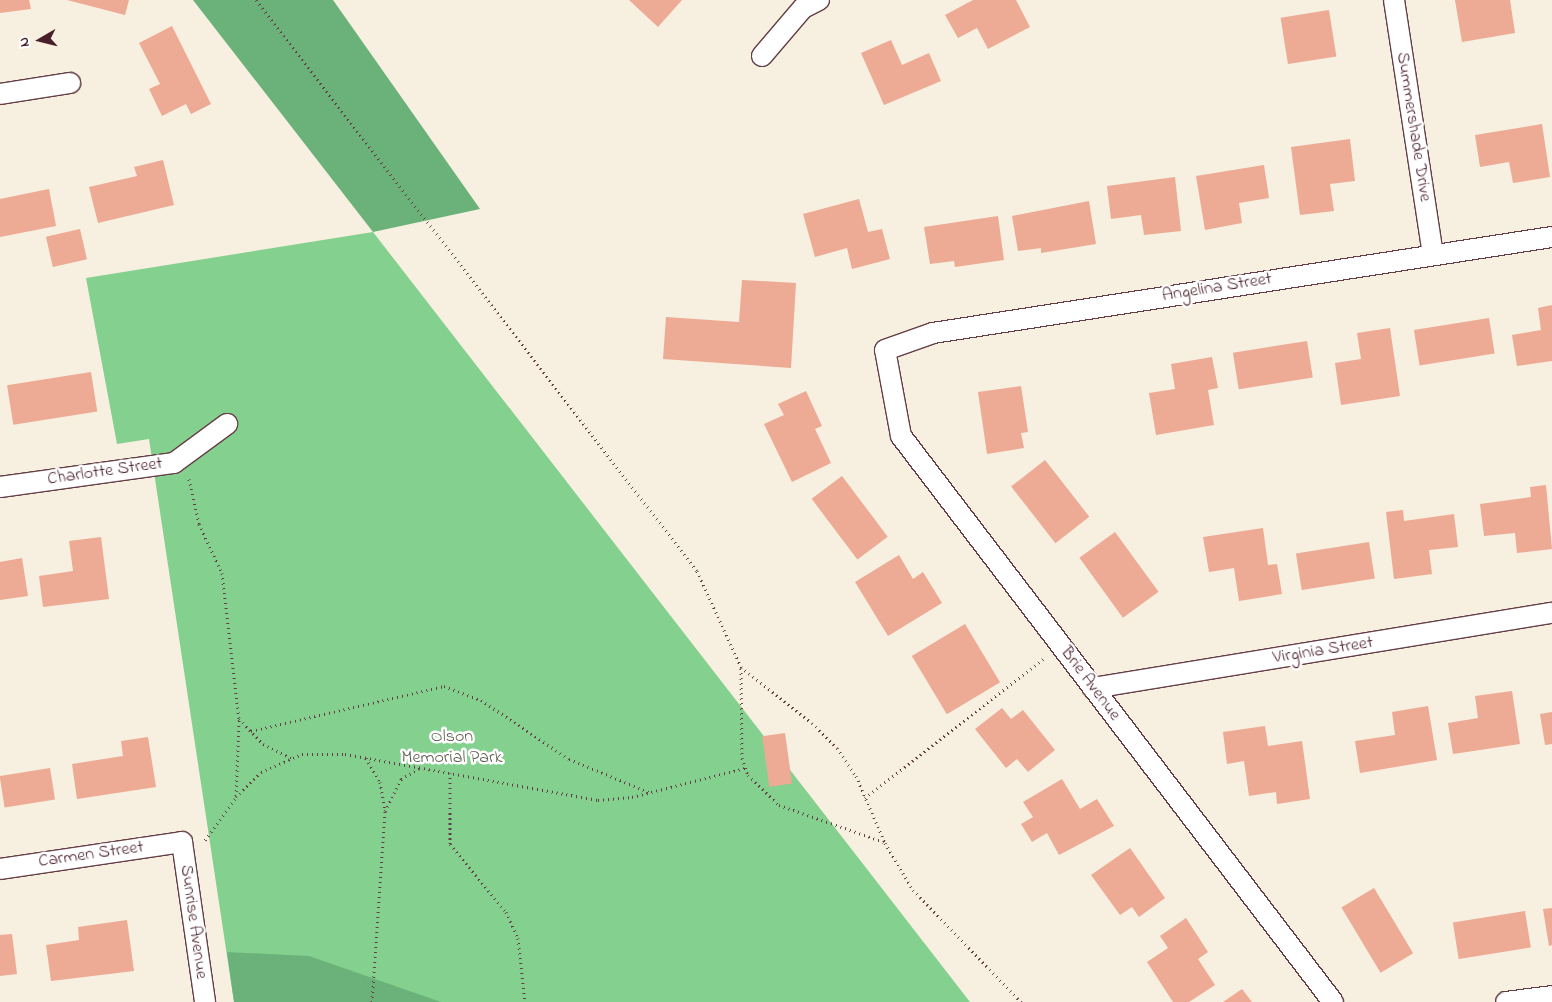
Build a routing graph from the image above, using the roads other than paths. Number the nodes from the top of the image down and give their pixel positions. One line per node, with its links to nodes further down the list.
1 (819, 0): 3 (street)
2 (1394, 0): 7 (street, Summershade Drive)
3 (762, 56)
4 (70, 84): 5 (street)
5 (0, 94)
6 (1552, 237): 7 (street, Angelina Street)
7 (1433, 254): 8 (street, Angelina Street)
8 (885, 350): 12 (street, Brie Avenue)
9 (227, 424): 10 (street, Charlotte Street)
10 (0, 487)
11 (1552, 613): 12 (street, Virginia Street)
12 (1093, 688): 17 (street, Brie Avenue)
13 (182, 842): 14 (street, Carmen Street); 16 (street, Sunrise Avenue)
14 (0, 869)
15 (1552, 996): 18 (street)
16 (205, 1002)
17 (1333, 1002)
18 (1506, 1002)

